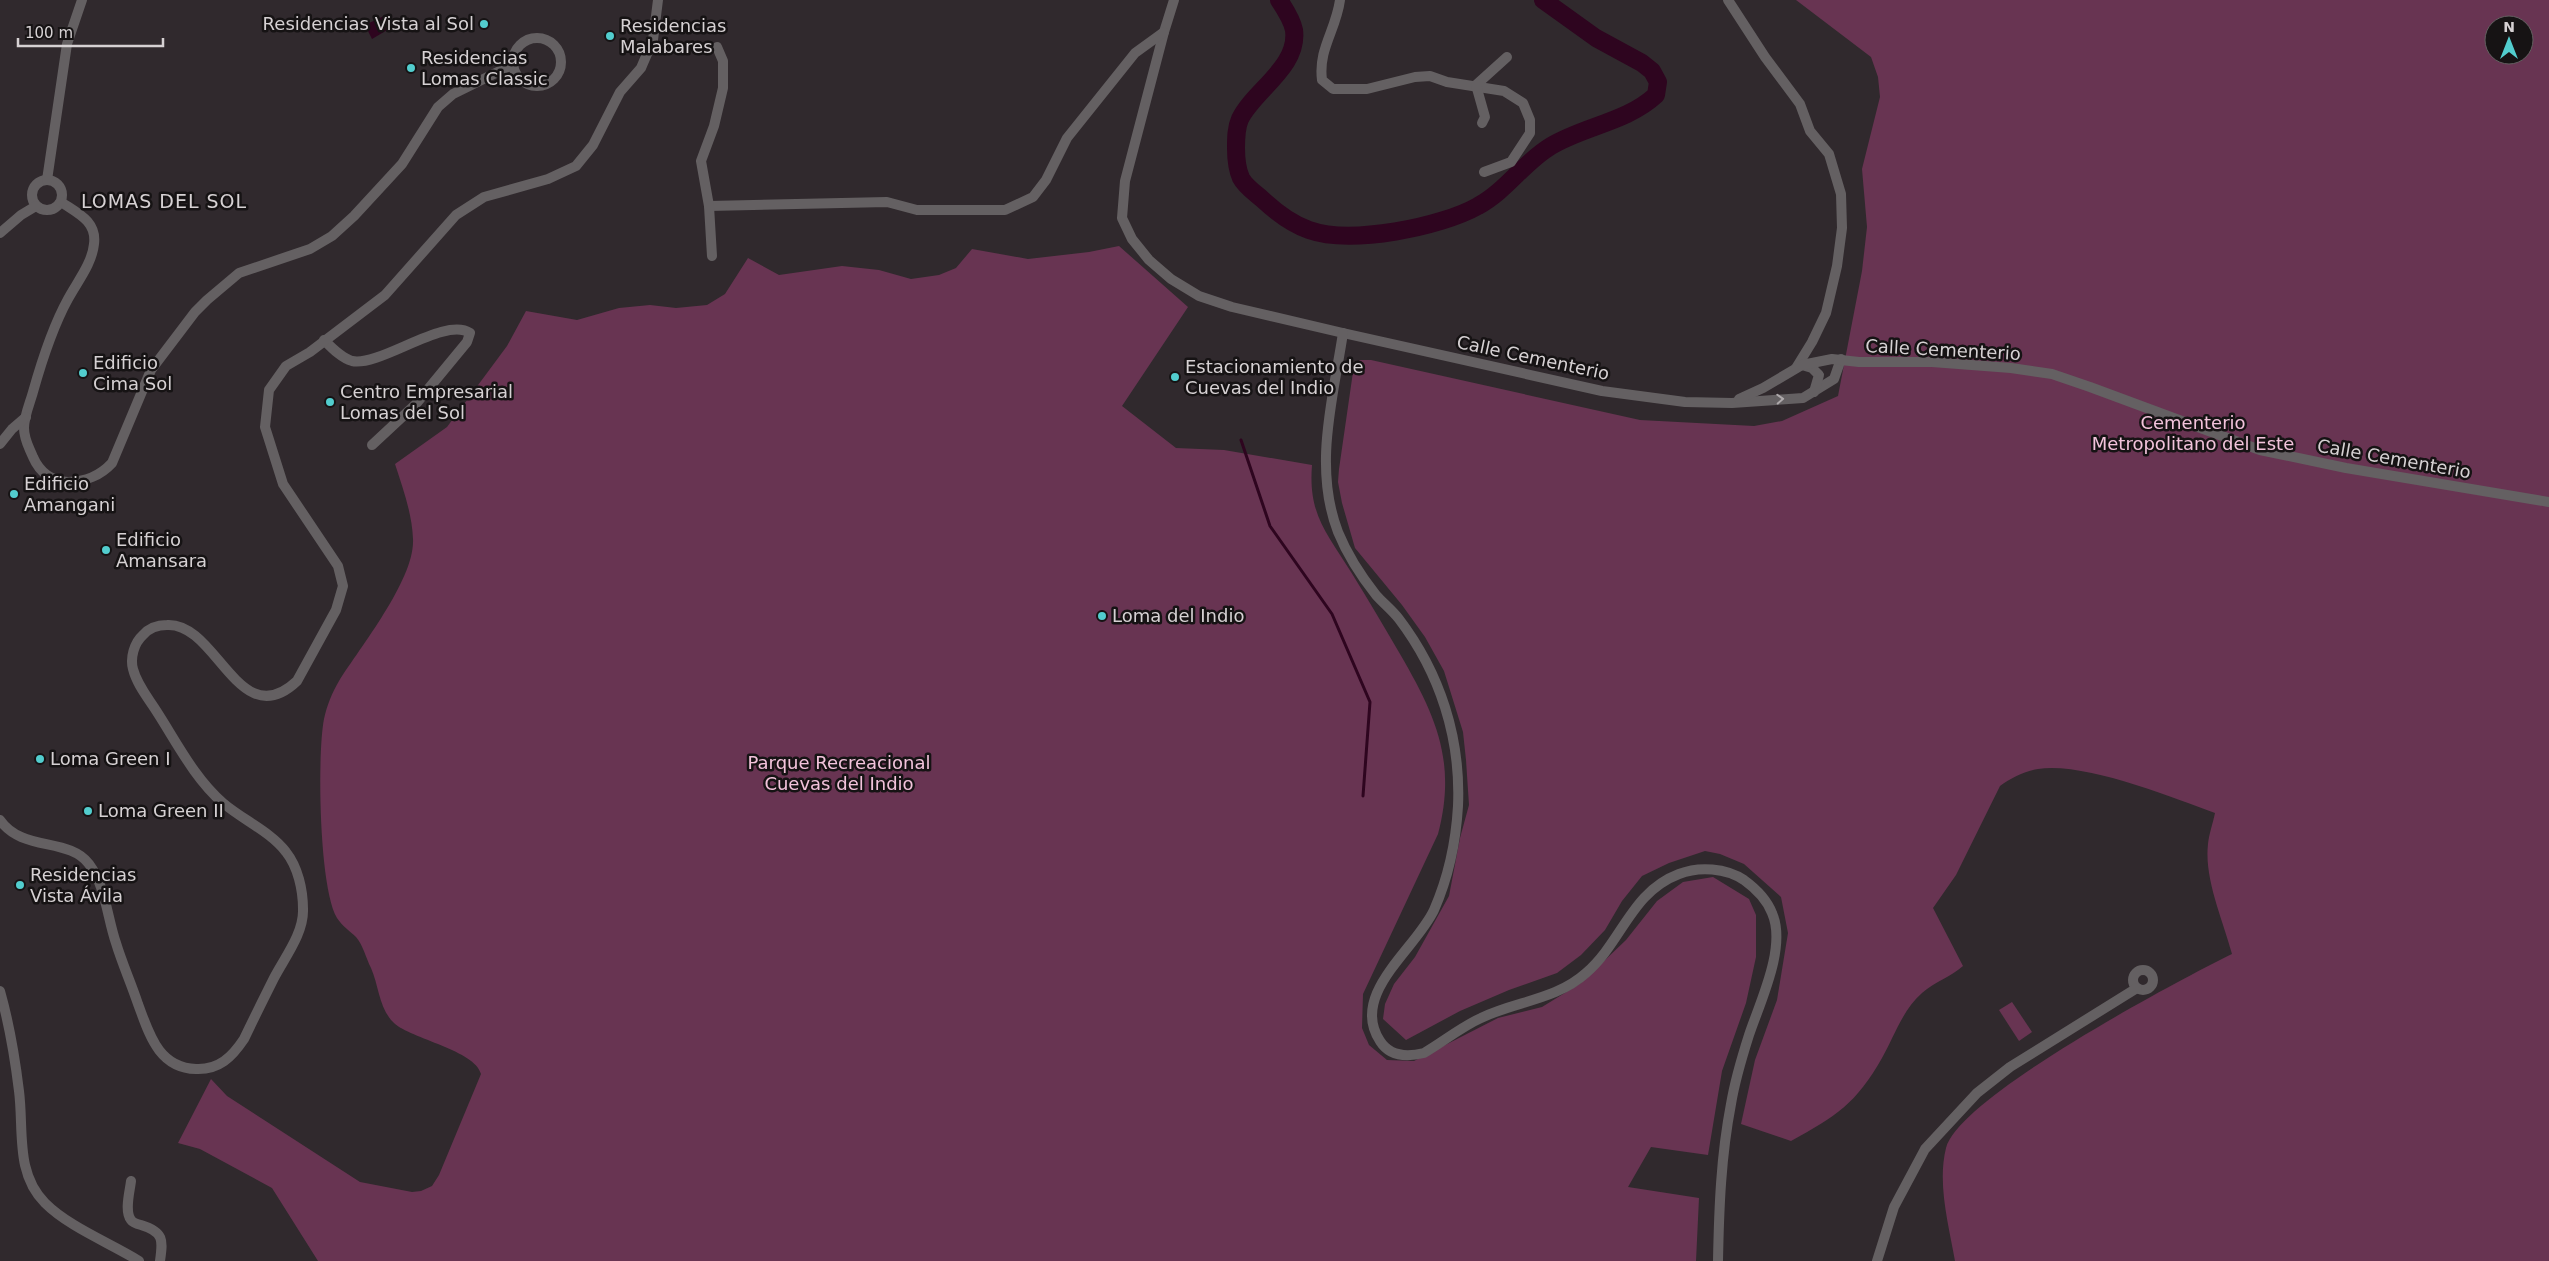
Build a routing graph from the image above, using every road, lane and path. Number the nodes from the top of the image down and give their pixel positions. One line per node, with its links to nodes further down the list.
1 (82, 0): 13 (street)
2 (658, 0): 20 (street)
3 (1174, 0): 6 (street, Calle Cementerio)
4 (1340, 0): 10 (street)
5 (1728, 0): 22 (street)
6 (1164, 32): 16 (street); 19 (street, Calle Cementerio)
7 (716, 47): 16 (street)
8 (1507, 57): 10 (street)
9 (512, 65): 9 (street); 25 (street)
10 (1476, 85): 11 (street); 12 (street)
11 (1482, 123)
12 (1484, 172)
13 (47, 180): 14 (street); 15 (street)
14 (61, 202): 15 (street); 25 (street)
15 (36, 206): 17 (street)
16 (709, 206): 18 (street)
17 (0, 234)
18 (712, 256)
19 (1343, 333): 24 (street, Calle Cementerio); 35 (street)
20 (324, 340): 27 (street); 29 (street)
21 (1841, 359): 22 (street); 23 (street, Calle Cementerio); 28 (street, Calle Cementerio)
22 (1799, 366): 23 (street); 24 (street)
23 (1813, 393): 24 (street, Calle Cementerio, one-way to 23)
24 (1732, 403)
25 (26, 417): 26 (street)
26 (0, 444)
27 (372, 446)
28 (2549, 502)
29 (0, 820)
30 (2137, 988): 36 (street)
31 (0, 991): 33 (street)
32 (131, 1181): 34 (street)
33 (139, 1261)
34 (160, 1261)
35 (1718, 1261)
36 (1877, 1261)

